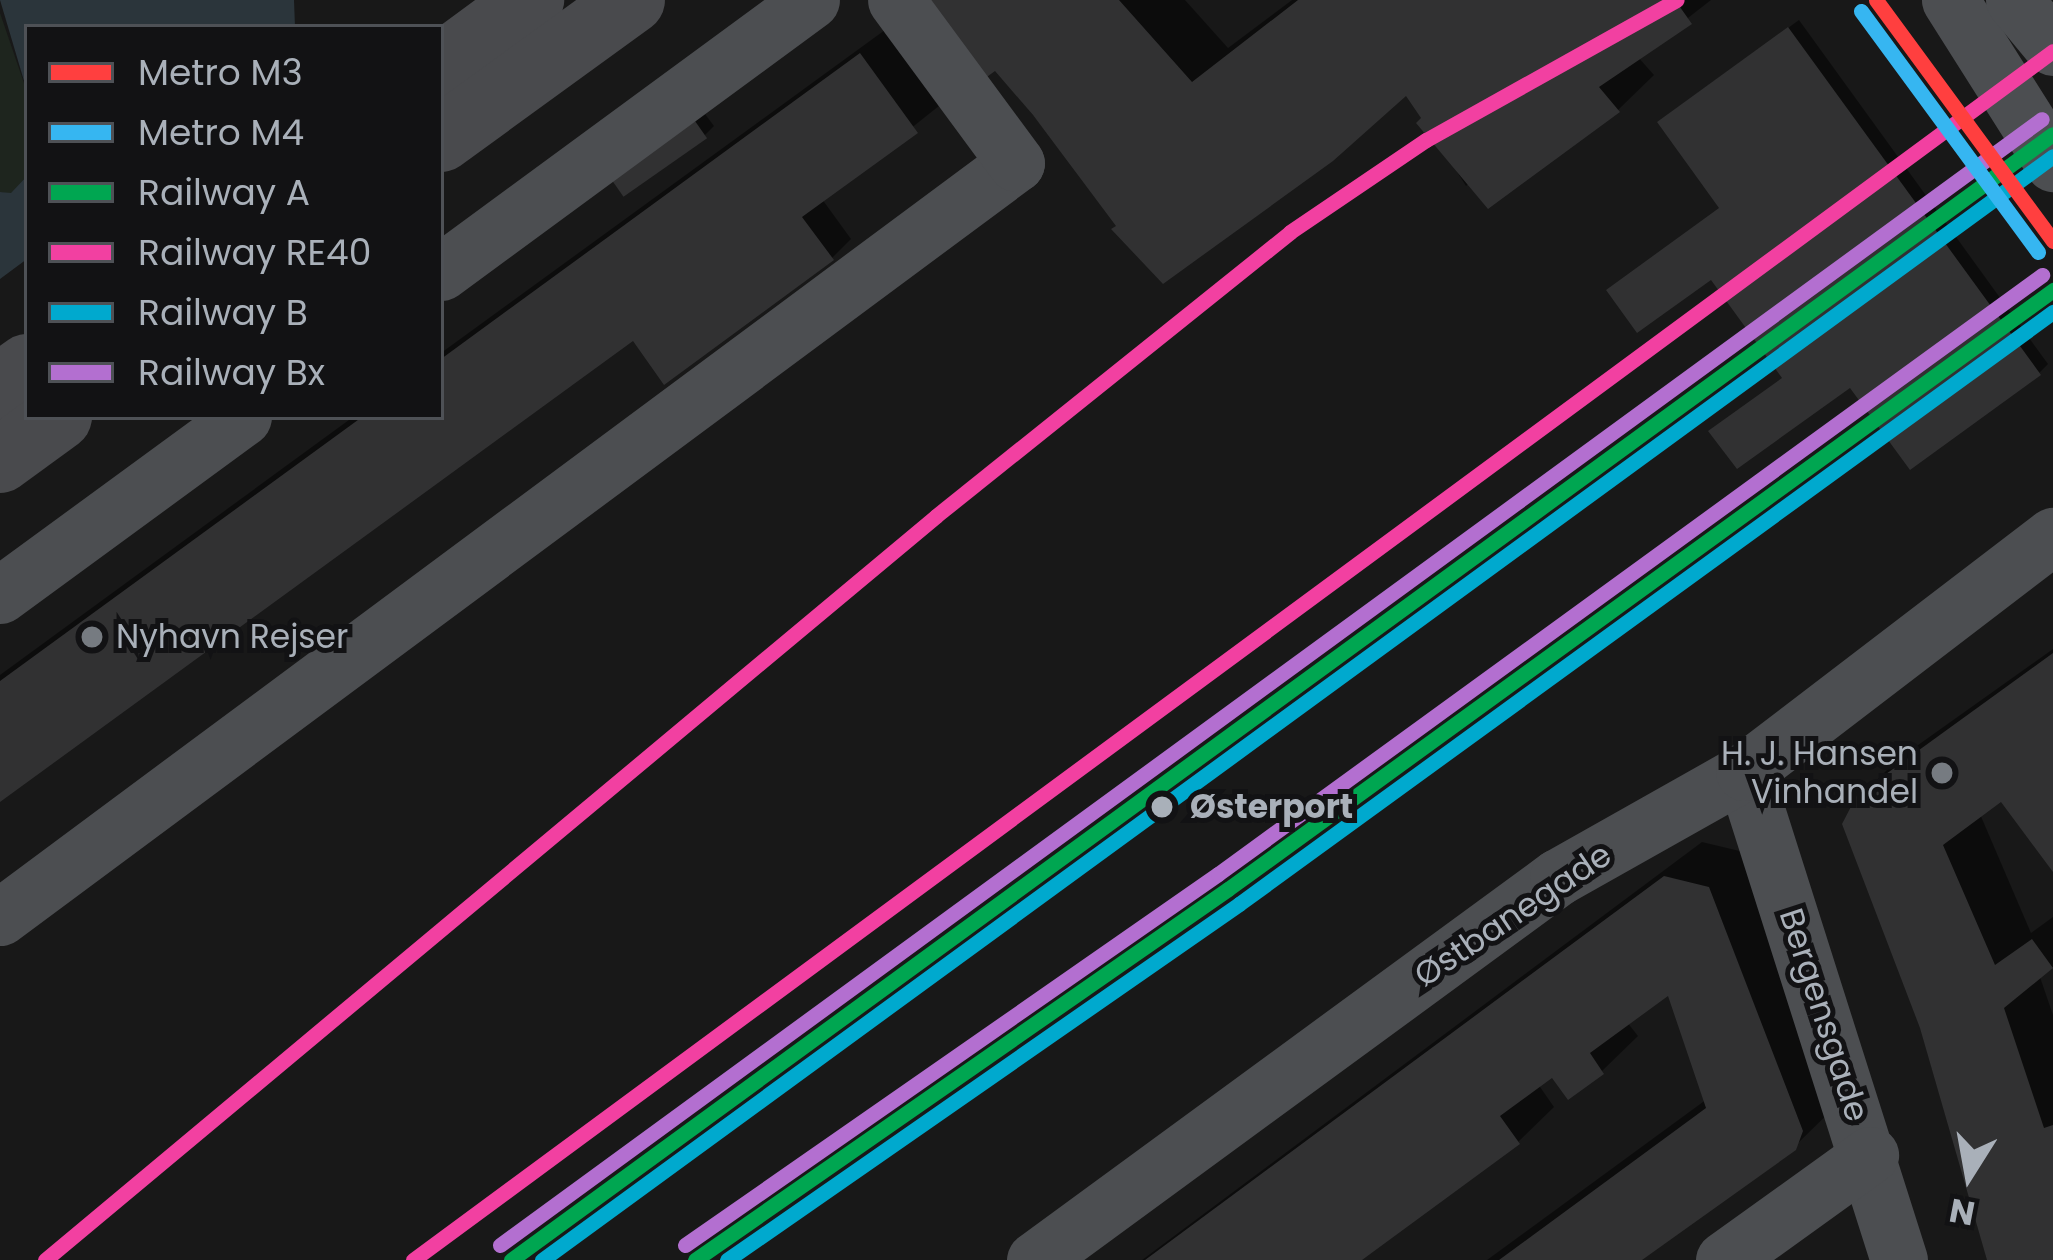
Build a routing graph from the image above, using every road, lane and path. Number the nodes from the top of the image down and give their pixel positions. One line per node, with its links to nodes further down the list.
1 (532, 0): 8 (main road)
2 (632, 0): 9 (main road)
3 (811, 0): 11 (street)
4 (896, 0): 18 (street)
5 (1949, 0): 10 (street)
6 (2014, 0): 7 (street)
7 (2053, 47)
8 (444, 64)
9 (444, 137)
10 (2053, 163)
11 (444, 270)
12 (55, 420): 14 (main road)
13 (239, 420): 16 (street)
14 (0, 460)
15 (2053, 536): 17 (street, Østbanegade)
16 (0, 595)
17 (1744, 772): 19 (street, Bergensgade); 20 (street, Østbanegade)
18 (0, 917)
19 (1870, 1155): 21 (street); 22 (street, Bergensgade)
20 (1035, 1260)
21 (1724, 1260)
22 (1899, 1260)

